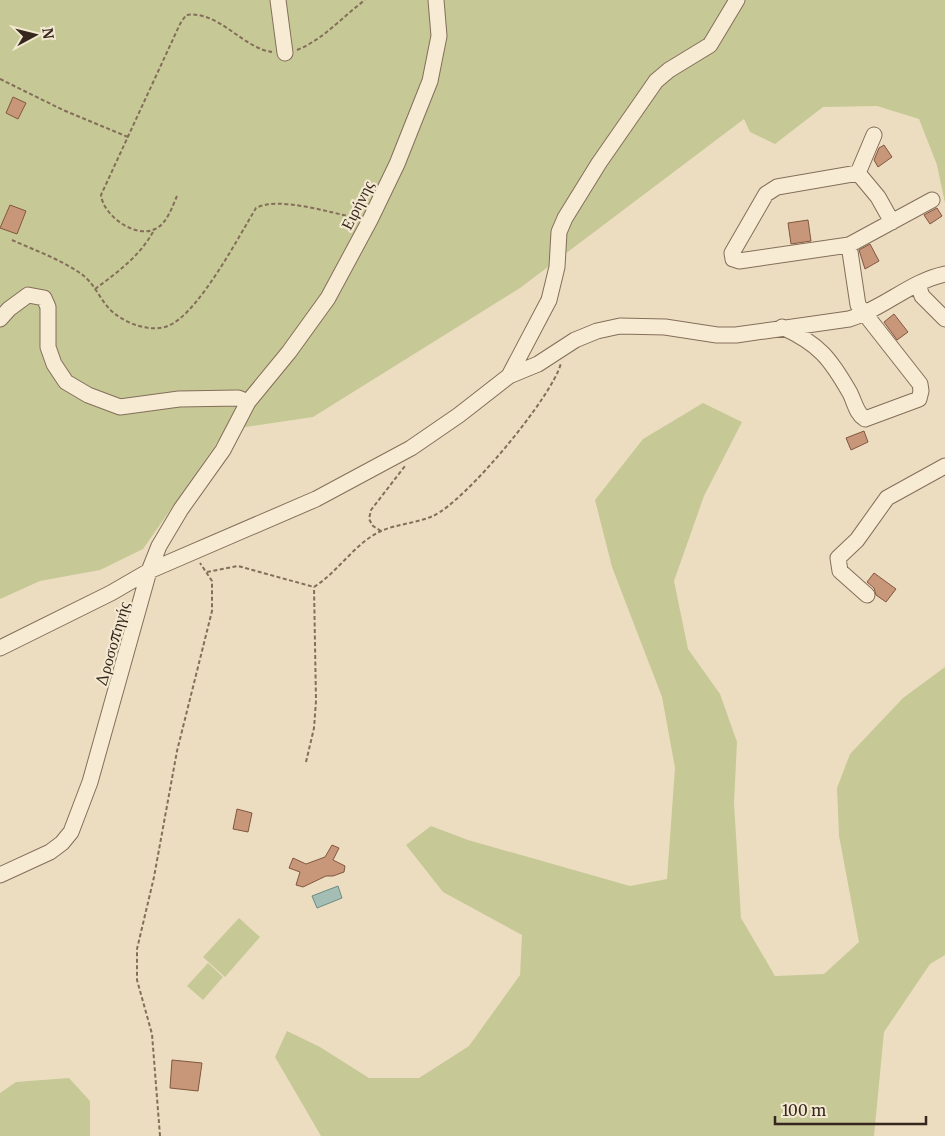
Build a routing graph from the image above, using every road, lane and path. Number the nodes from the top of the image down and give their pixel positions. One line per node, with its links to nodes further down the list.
1 (278, 0): 5 (street)
2 (365, 0): 5 (path)
3 (436, 0): 12 (street, Ειρήνης)
4 (737, 0): 25 (street)
5 (285, 53): 8 (path)
6 (0, 79): 8 (path)
7 (874, 135): 9 (street)
8 (129, 137): 14 (path)
9 (858, 173): 13 (street); 16 (street)
10 (177, 196): 14 (path)
11 (932, 200): 13 (street)
12 (370, 220): 19 (path); 26 (street, Ειρήνης)
13 (892, 222): 16 (street)
14 (154, 230): 19 (path)
15 (12, 240): 19 (path)
16 (849, 245): 20 (street)
17 (945, 274): 18 (street)
18 (918, 285): 20 (street); 22 (street)
19 (94, 290)
20 (864, 314): 23 (street); 23 (street)
21 (0, 319): 26 (street)
22 (945, 319)
23 (782, 327): 24 (street)
24 (564, 346): 25 (street); 29 (path)
25 (508, 376): 30 (street)
26 (248, 402): 31 (street, Δροσοπηγής)
27 (406, 464): 29 (path)
28 (945, 466): 34 (street)
29 (381, 531): 33 (path)
30 (191, 554): 31 (street); 32 (path)
31 (149, 571): 35 (street); 37 (street, Δροσοπηγής)
32 (207, 572): 33 (path); 38 (path)
33 (314, 587): 36 (path)
34 (868, 595)
35 (0, 648)
36 (306, 762)
37 (0, 876)
38 (160, 1136)

